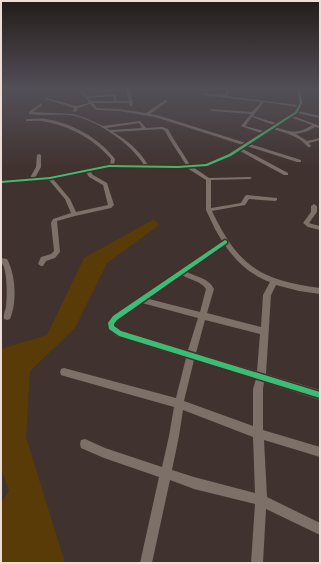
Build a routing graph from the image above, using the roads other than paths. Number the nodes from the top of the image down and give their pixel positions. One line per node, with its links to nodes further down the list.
1 (55, 116): 9 (street)
2 (76, 116): 12 (street)
3 (159, 116): 15 (street)
4 (160, 116): 21 (street)
5 (251, 116): 17 (street)
6 (255, 116): 11 (street)
7 (290, 116): 10 (street); 11 (street)
8 (27, 120): 9 (street)
9 (52, 122): 26 (street)
10 (315, 125): 13 (street); 18 (street)
11 (276, 126): 17 (street); 18 (street)
12 (102, 127): 14 (street); 16 (street)
13 (320, 127)
14 (145, 129): 15 (street); 16 (street)
15 (165, 129): 28 (street)
16 (109, 131): 27 (street)
17 (265, 133): 21 (street)
18 (291, 134): 20 (street)
19 (320, 139): 20 (street)
20 (306, 142): 22 (street)
21 (247, 144): 23 (street); 25 (street)
22 (309, 146)
23 (240, 149): 28 (street); 30 (street)
24 (39, 155): 34 (street)
25 (299, 161)
26 (112, 166): 27 (street); 29 (street)
27 (147, 167): 28 (street)
28 (190, 167): 33 (street)
29 (87, 170): 31 (street); 39 (street)
30 (286, 174)
31 (50, 178): 34 (street); 39 (street)
32 (250, 178): 33 (street)
33 (208, 179): 38 (street)
34 (33, 180): 35 (street)
35 (1, 182)
36 (275, 199): 38 (street)
37 (314, 206): 40 (street)
38 (209, 210): 41 (street)
39 (74, 214): 43 (street)
40 (320, 228)
41 (224, 242): 44 (street); 45 (street)
42 (1, 260): 49 (street)
43 (41, 264)
44 (182, 272): 47 (street); 48 (street)
45 (274, 281): 46 (street); 50 (street)
46 (320, 291)
47 (142, 300): 48 (street); 51 (street)
48 (203, 316): 50 (street); 51 (street)
49 (8, 317)
50 (265, 332): 53 (street)
51 (191, 355): 53 (street); 55 (street)
52 (64, 372): 55 (street)
53 (261, 376): 54 (street); 56 (street)
54 (320, 395)
55 (179, 404): 56 (street); 59 (street)
56 (259, 432): 58 (street); 60 (street)
57 (85, 444): 59 (street)
58 (320, 452)
59 (165, 474): 60 (street); 62 (street)
60 (262, 500): 61 (street); 63 (street)
61 (320, 530)
62 (146, 563)
63 (257, 563)

